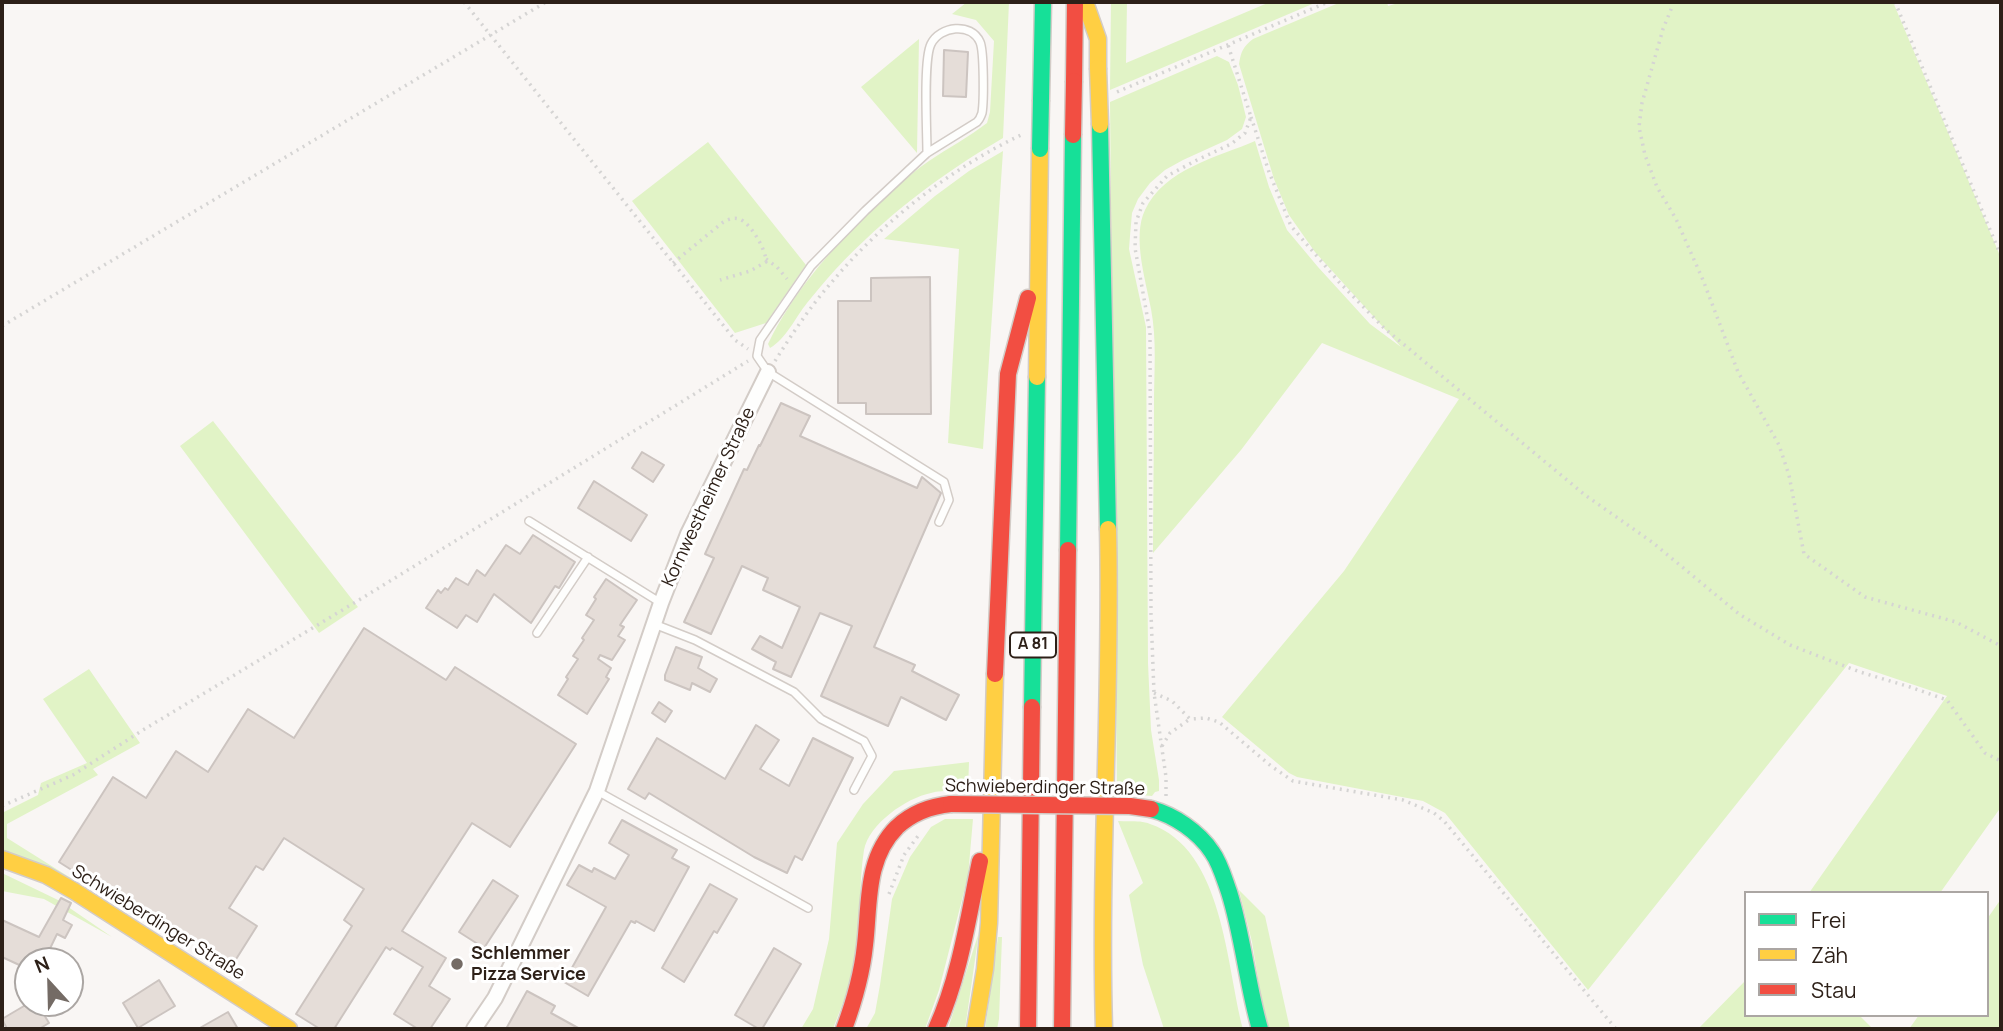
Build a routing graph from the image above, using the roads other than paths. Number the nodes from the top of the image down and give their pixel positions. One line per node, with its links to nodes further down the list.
1 (1042, 2): 5 (main road, A 81, bridge)
2 (1075, 2): 24 (main road, A 81, bridge)
3 (1085, 2): 25 (main road, bridge)
4 (928, 153): 4 (lane); 6 (lane)
5 (1038, 260): 15 (main road); 23 (main road, A 81)
6 (768, 372): 8 (lane); 10 (street, Kornwestheimer Straße)
7 (529, 521): 9 (lane)
8 (939, 522)
9 (588, 556): 10 (lane); 12 (lane)
10 (661, 603): 11 (street, Kornwestheimer Straße)
11 (654, 624): 13 (lane); 14 (street, Kornwestheimer Straße)
12 (537, 633)
13 (853, 790)
14 (597, 791): 17 (lane); 19 (street, Kornwestheimer Straße)
15 (993, 816): 21 (main road); 22 (main road)
16 (2, 859): 18 (main road, Schwieberdinger Straße)
17 (808, 908)
18 (289, 1029)
19 (474, 1029)
20 (844, 1029): 26 (main road, Schwieberdinger Straße, bridge)
21 (936, 1029)
22 (975, 1029)
23 (1028, 1029)
24 (1062, 1029)
25 (1104, 1029)
26 (1259, 1029)

